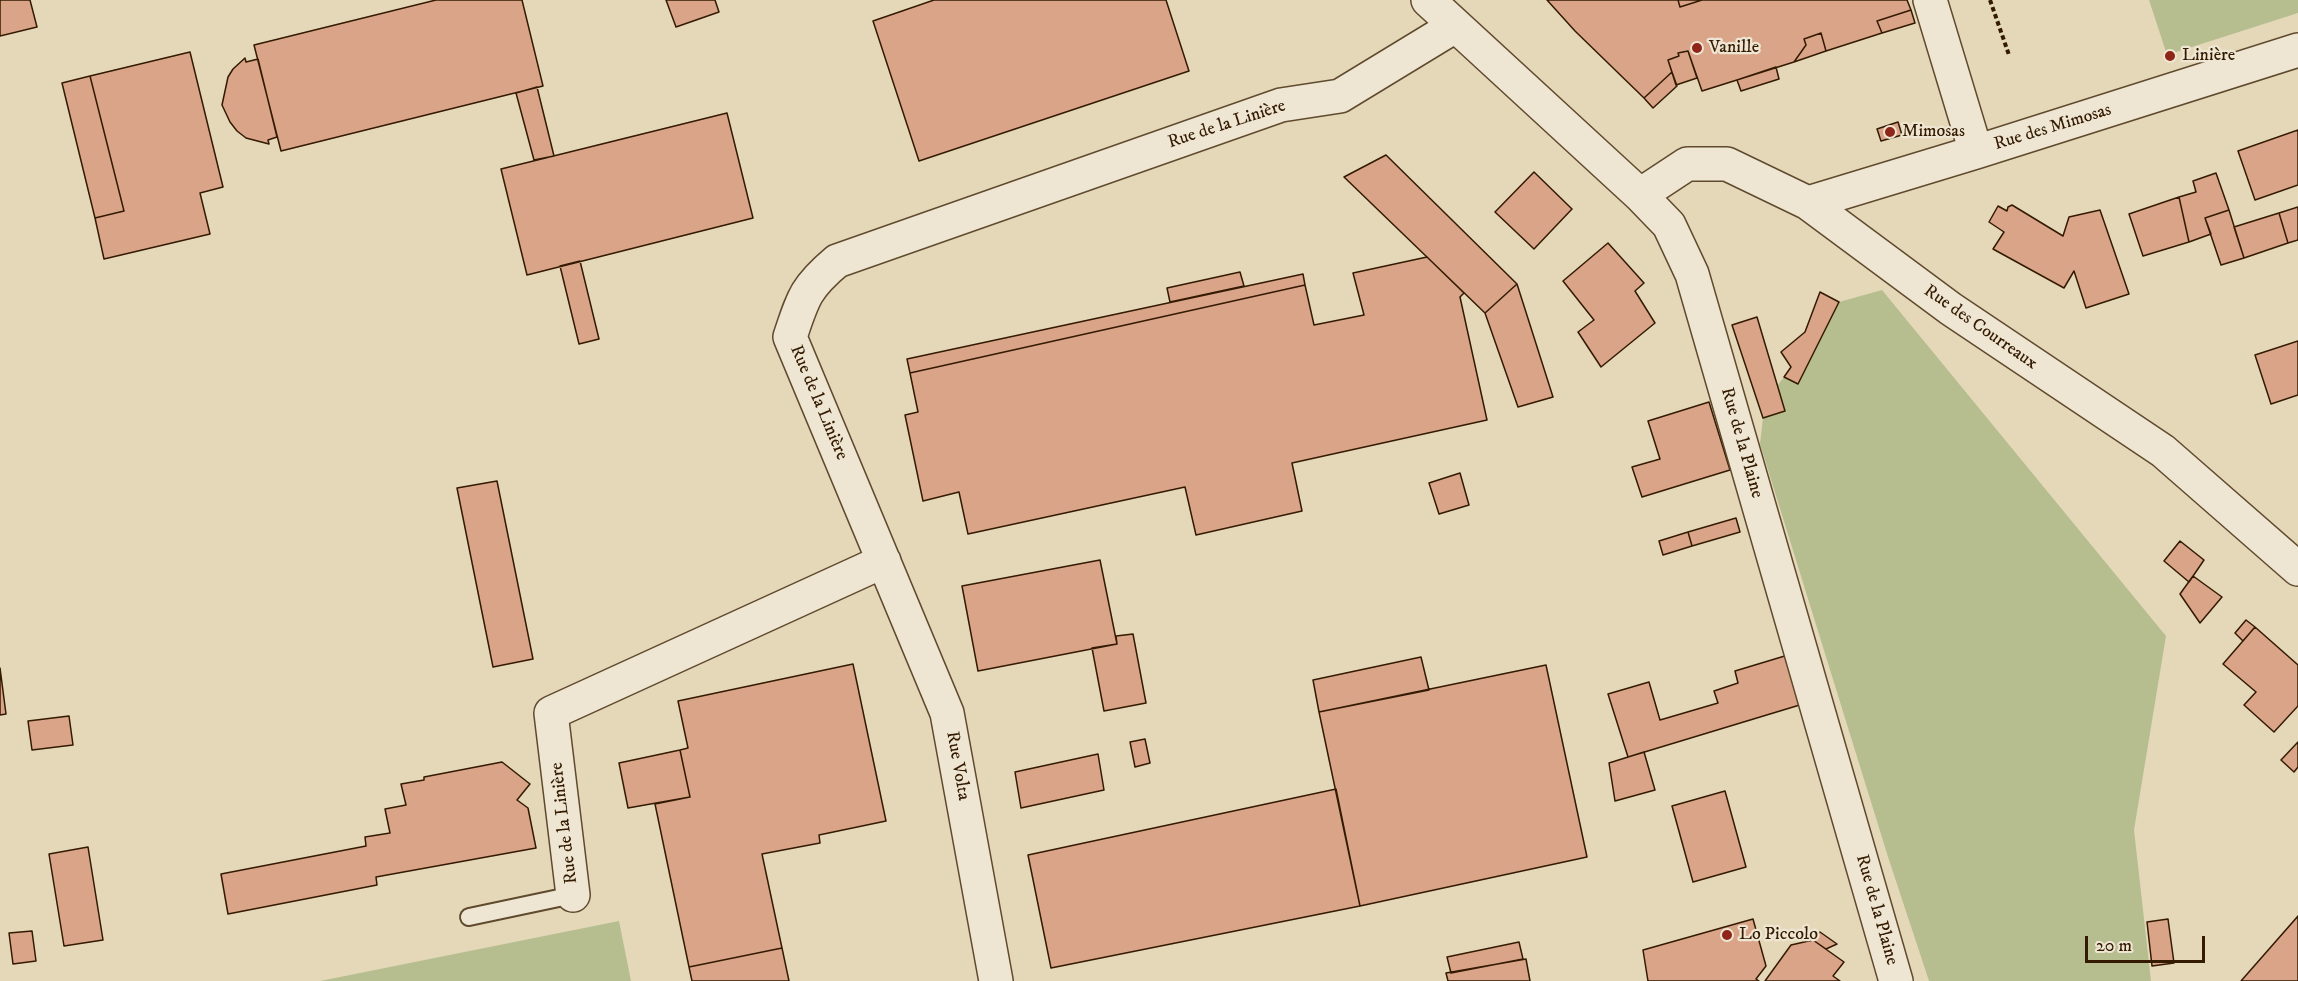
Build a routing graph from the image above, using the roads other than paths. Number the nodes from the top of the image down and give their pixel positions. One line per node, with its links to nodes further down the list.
1 (1428, 0): 3 (street, Rue de la Plaine)
2 (1930, 0): 5 (street)
3 (1455, 26): 6 (street, Rue de la Plaine); 8 (street, Rue de la Linière)
4 (2298, 50): 5 (street, Rue des Mimosas)
5 (1976, 152): 7 (street, Rue des Mimosas)
6 (1640, 195): 7 (street, Rue des Courreaux); 13 (street, Rue de la Plaine)
7 (1808, 203): 9 (street, Rue des Courreaux)
8 (884, 561): 10 (street, Rue de la Linière); 12 (street, Rue Volta)
9 (2298, 569)
10 (573, 895): 11 (lane, Rue de la Linière)
11 (469, 917)
12 (996, 981)
13 (1896, 981)

